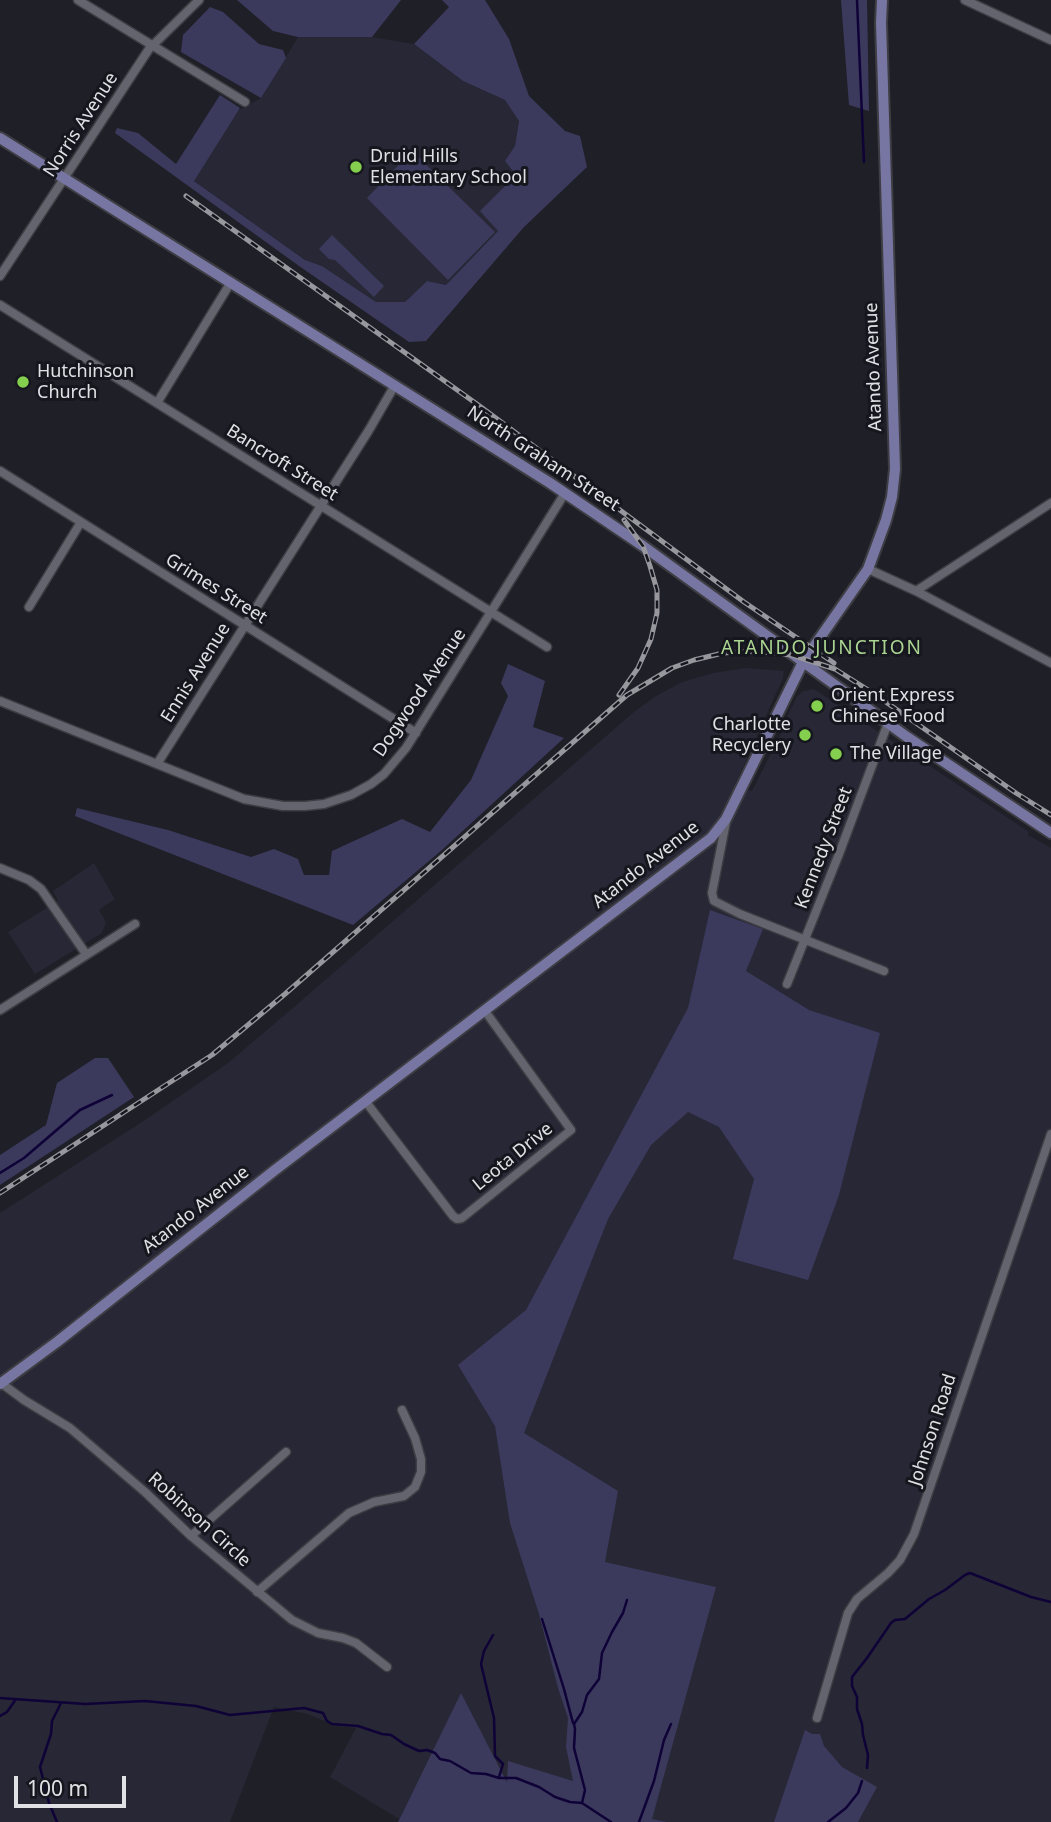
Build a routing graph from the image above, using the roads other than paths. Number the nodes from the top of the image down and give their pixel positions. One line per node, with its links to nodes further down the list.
1 (78, 0): 6 (street)
2 (199, 0): 6 (street, Norris Avenue)
3 (882, 0): 20 (main road, Atando Avenue)
4 (965, 0): 5 (street)
5 (1051, 40)
6 (153, 45): 7 (street); 9 (street, Norris Avenue)
7 (245, 102)
8 (0, 138): 9 (main road, North Graham Street)
9 (65, 178): 10 (street, Norris Avenue); 11 (main road, North Graham Street)
10 (0, 276)
11 (230, 282): 13 (main road, North Graham Street); 14 (street)
12 (0, 305): 14 (street, Bancroft Street)
13 (395, 385): 16 (main road, North Graham Street); 18 (street, Ennis Avenue)
14 (157, 403): 18 (street, Bancroft Street)
15 (0, 471): 19 (street, Grimes Street)
16 (565, 493): 23 (street, Dogwood Avenue); 26 (main road, North Graham Street)
17 (1051, 503): 21 (street)
18 (320, 506): 23 (street, Bancroft Street); 24 (street, Ennis Avenue)
19 (81, 523): 22 (street); 24 (street, Grimes Street)
20 (868, 569): 21 (street); 26 (main road, Atando Avenue)
21 (916, 591): 27 (street)
22 (29, 607)
23 (491, 612): 25 (street, Bancroft Street); 30 (street, Dogwood Avenue)
24 (244, 625): 30 (street, Grimes Street); 31 (street, Ennis Avenue)
25 (547, 647)
26 (803, 662): 29 (main road, North Graham Street); 32 (main road, Atando Avenue)
27 (1051, 663)
28 (0, 701): 31 (street, Dogwood Avenue)
29 (888, 723): 33 (main road, North Graham Street); 36 (street, Kennedy Street)
30 (416, 733): 31 (street, Dogwood Avenue)
31 (157, 764)
32 (726, 819): 36 (street); 41 (main road, Atando Avenue)
33 (1051, 833)
34 (0, 868): 37 (street)
35 (135, 924): 37 (street)
36 (805, 939): 38 (street); 39 (street, Kennedy Street)
37 (86, 954): 40 (street)
38 (884, 971)
39 (787, 984)
40 (0, 1010)
41 (485, 1011): 42 (main road, Atando Avenue); 42 (street, Leota Drive)
42 (366, 1102): 44 (main road, Atando Avenue)
43 (1051, 1135): 50 (street, Johnson Road)
44 (0, 1384): 47 (street, Robinson Circle)
45 (402, 1410): 48 (street, Robinson Circle)
46 (286, 1452): 47 (street)
47 (191, 1536): 48 (street, Robinson Circle)
48 (257, 1592): 49 (street)
49 (387, 1667)
50 (817, 1718)

